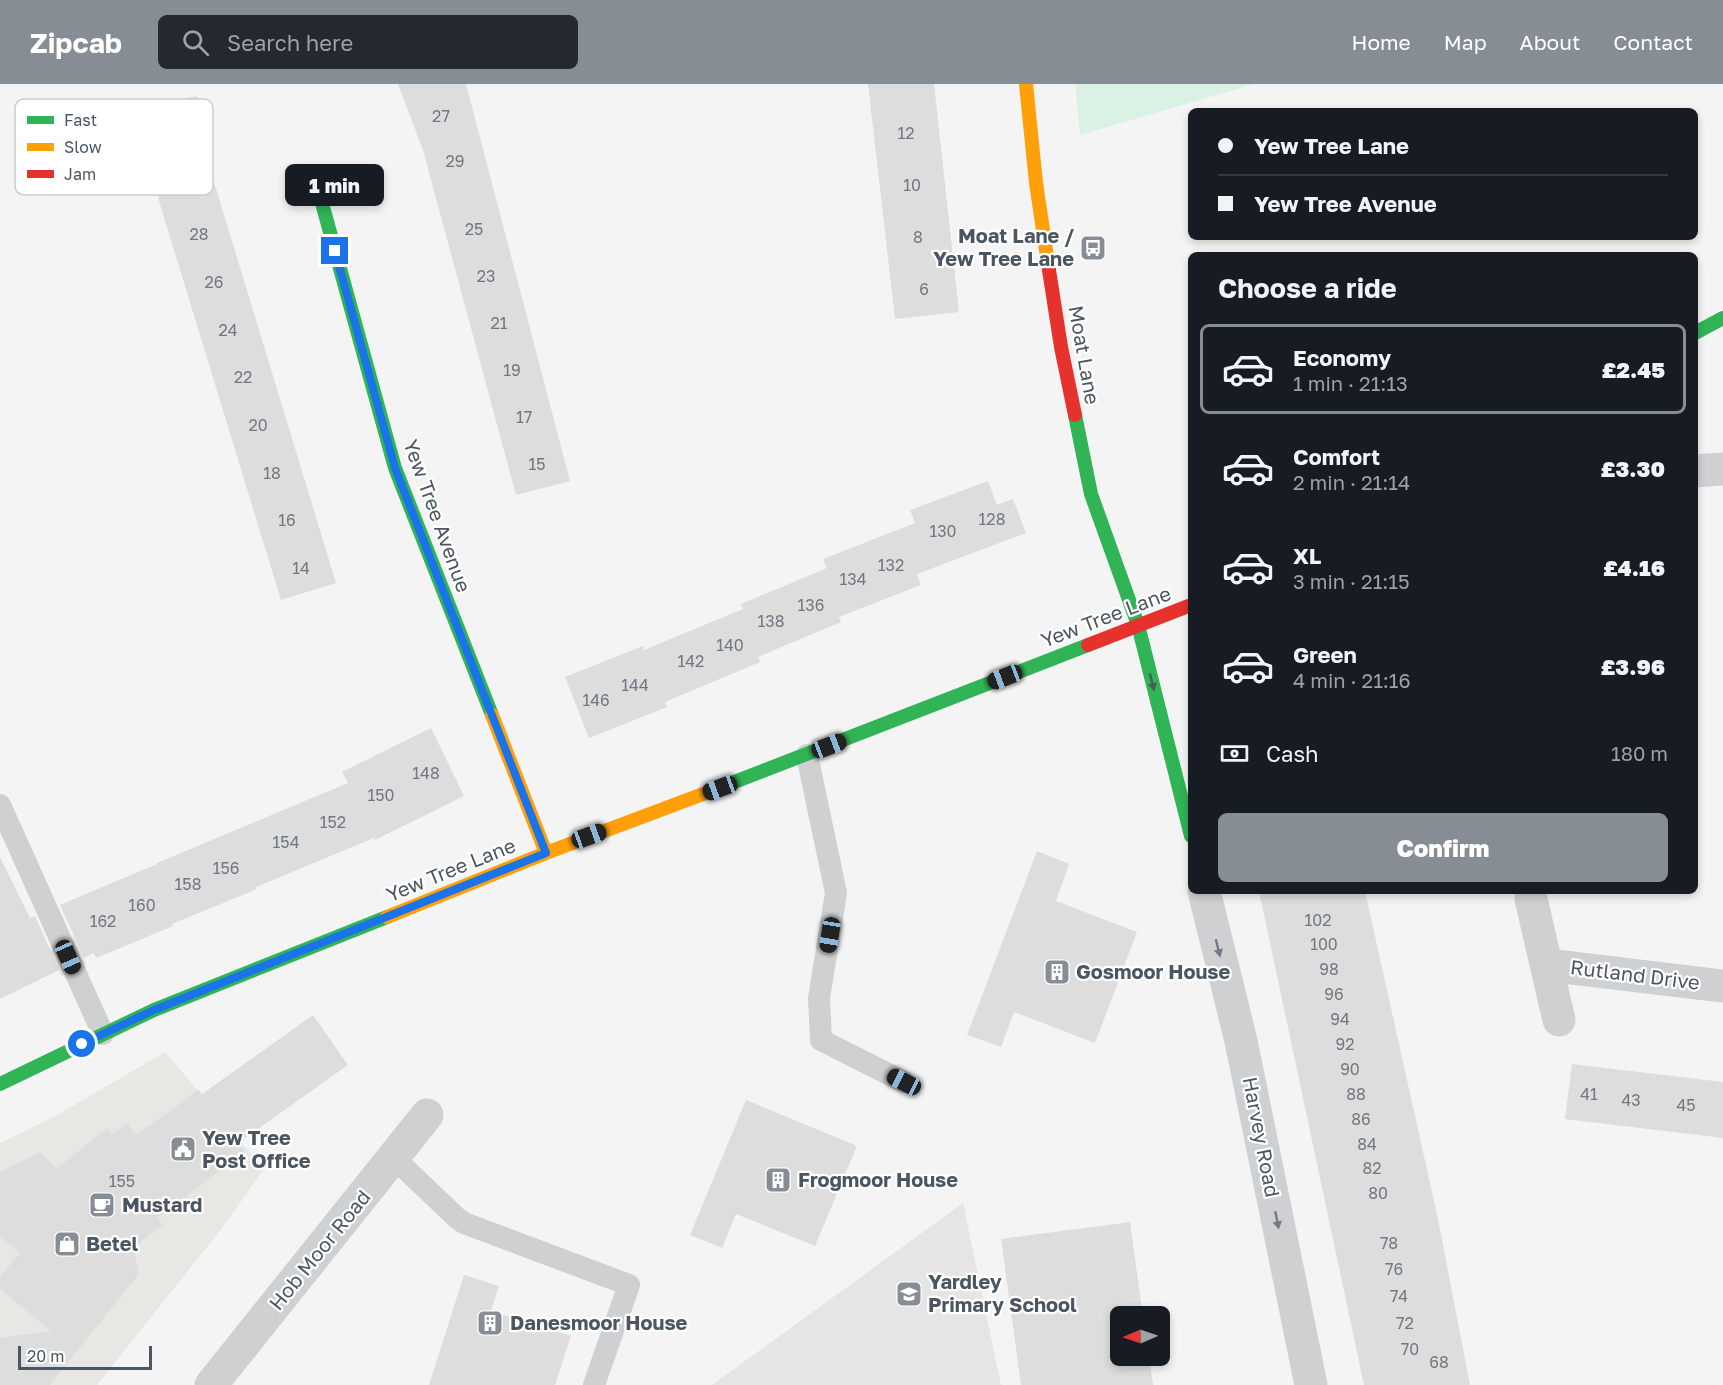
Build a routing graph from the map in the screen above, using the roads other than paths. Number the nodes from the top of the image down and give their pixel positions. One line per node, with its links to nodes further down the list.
1 (1026, 84): 8 (street, Moat Lane)
2 (316, 185): 12 (street, Yew Tree Avenue)
3 (1723, 318): 4 (street)
4 (1698, 331)
5 (1723, 469): 6 (street)
6 (1698, 471)
7 (1188, 606): 8 (street, Yew Tree Lane)
8 (1138, 626): 9 (street, Yew Tree Lane); 11 (street, one-way to 11)
9 (807, 755): 12 (street, Yew Tree Lane); 19 (lane)
10 (0, 805): 18 (lane)
11 (1188, 824)
12 (546, 853): 18 (street, Yew Tree Lane)
13 (1205, 894): 25 (street, Harvey Road, one-way to 25)
14 (1531, 899): 15 (street, Rutland Drive)
15 (1547, 965): 16 (street, Rutland Drive); 17 (street, Rutland Drive)
16 (1723, 986)
17 (1559, 1020)
18 (103, 1034): 20 (street, Yew Tree Lane)
19 (904, 1082)
20 (0, 1084)
21 (427, 1115): 22 (street, Hob Moor Road)
22 (394, 1158): 23 (street, Hob Moor Road); 24 (lane)
23 (211, 1385)
24 (594, 1385)
25 (1311, 1385)

